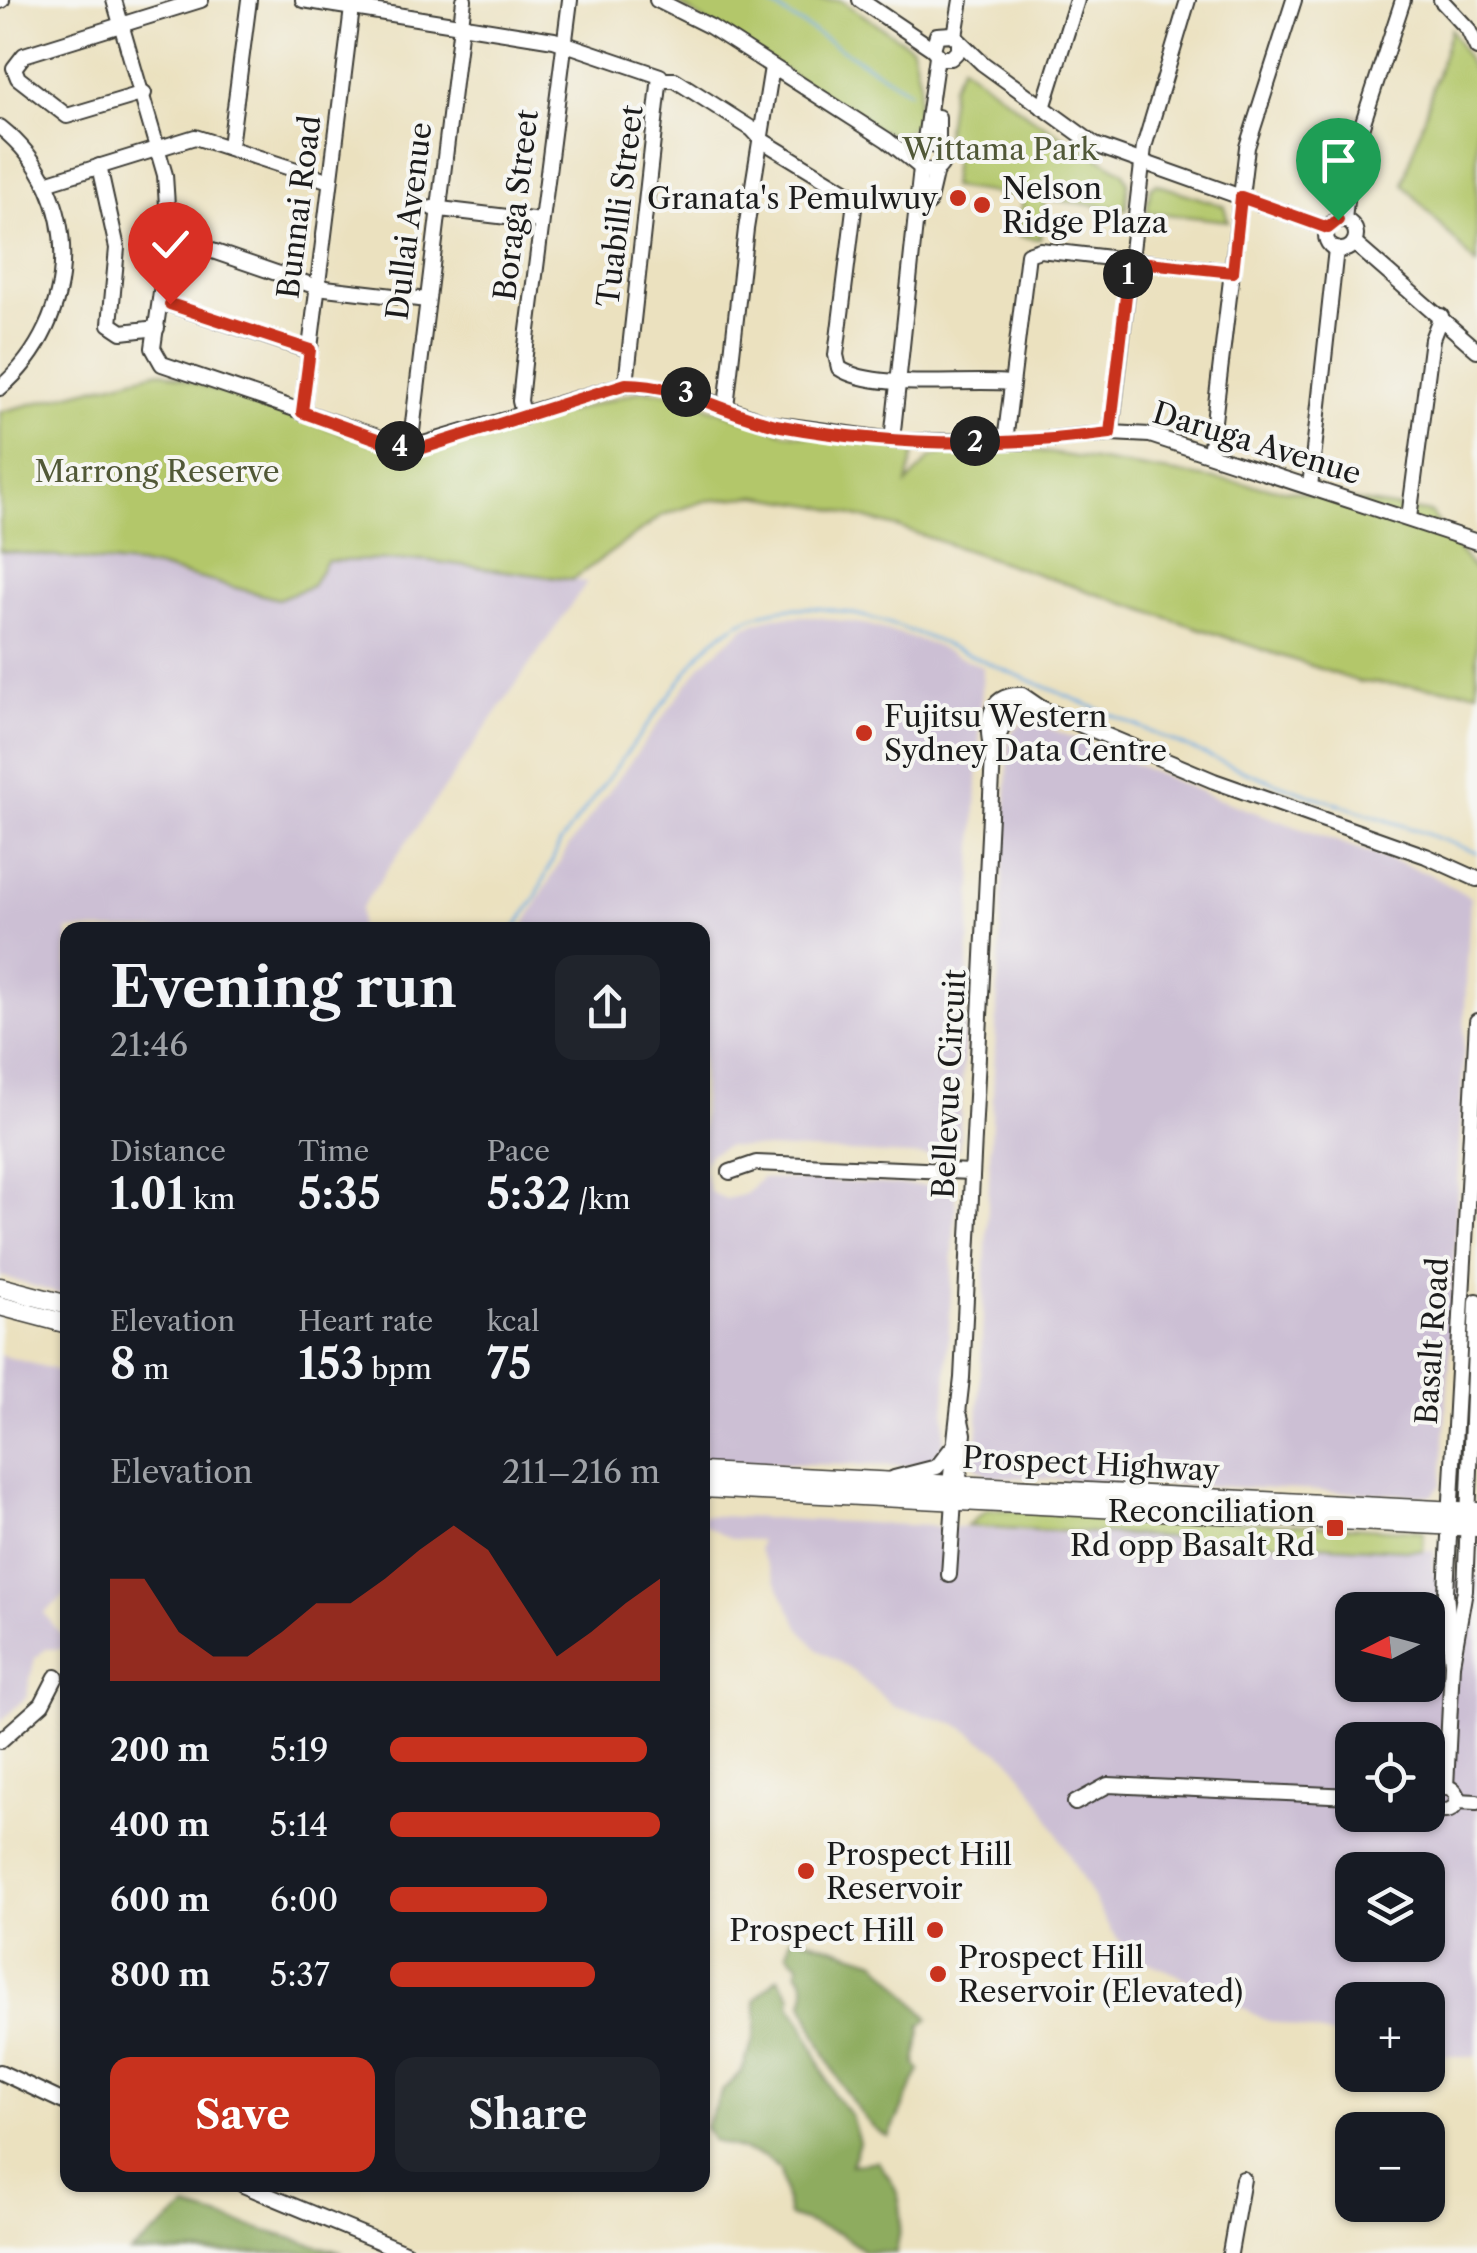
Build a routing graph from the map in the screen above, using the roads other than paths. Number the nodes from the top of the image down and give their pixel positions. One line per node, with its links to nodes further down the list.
1 (114, 0): 18 (street)
2 (201, 0): 18 (street)
3 (248, 0): 29 (street)
4 (304, 0): 16 (street, Tuabilli Street)
5 (456, 0): 17 (street, Dullai Avenue)
6 (464, 0): 17 (street, Dullai Avenue)
7 (570, 0): 19 (street, Boraga Street)
8 (657, 0): 22 (street)
9 (860, 0): 20 (street)
10 (957, 0): 20 (street)
11 (1078, 0): 25 (street)
12 (1188, 0): 32 (street)
13 (1294, 0): 37 (street)
14 (1403, 0): 39 (street)
15 (1441, 0): 21 (street)
16 (352, 8): 17 (street, Tuabilli Street); 35 (street, Bunnai Road)
17 (458, 24): 19 (street, Tuabilli Street); 38 (street, Dullai Avenue)
18 (122, 25): 24 (street); 24 (street)
19 (565, 42): 23 (street, Tuabilli Street); 40 (street, Boraga Street)
20 (946, 45): 25 (street); 30 (street)
21 (1477, 48)
22 (772, 67): 27 (street); 28 (street)
23 (662, 80): 27 (street); 56 (street, Tuabilli Street)
24 (144, 94): 31 (street)
25 (1043, 108): 32 (street)
26 (0, 128): 36 (street)
27 (759, 138): 54 (street); 58 (street)
28 (886, 140): 30 (street); 34 (street)
29 (230, 146): 31 (street); 35 (street)
30 (928, 146): 34 (street); 34 (street)
31 (160, 148): 33 (street); 42 (street)
32 (1142, 165): 37 (street); 45 (street)
33 (100, 166): 36 (street); 51 (street)
34 (925, 168): 54 (street)
35 (330, 181): 47 (street, Bunnai Road)
36 (46, 184): 57 (street)
37 (1241, 197): 41 (street); 46 (street)
38 (435, 208): 40 (street); 48 (street, Dullai Avenue)
39 (1344, 220): 41 (street); 43 (street)
40 (540, 221): 60 (street, Boraga Street)
41 (1328, 228): 44 (street)
42 (169, 236): 47 (street); 49 (street)
43 (1354, 244): 44 (street); 50 (street)
44 (1336, 249): 66 (street)
45 (1130, 261): 46 (street); 55 (street); 61 (street)
46 (1233, 272): 65 (street)
47 (318, 287): 48 (street); 52 (street, Bunnai Road)
48 (424, 299): 64 (street, Dullai Avenue)
49 (160, 301): 51 (street); 52 (street)
50 (1442, 316): 53 (street); 67 (street)
51 (157, 328): 59 (street)
52 (310, 350): 59 (street, Bunnai Road)
53 (1477, 350)
54 (903, 381): 55 (street); 62 (street)
55 (1012, 383): 63 (street)
56 (626, 384): 58 (street, Daruga Avenue); 60 (street, Daruga Avenue)
57 (0, 388)
58 (726, 406): 62 (street, Daruga Avenue)
59 (302, 412): 64 (street)
60 (524, 416): 64 (street, Daruga Avenue)
61 (1110, 433): 63 (street, Daruga Avenue); 65 (street, Daruga Avenue)
62 (896, 440): 63 (street, Daruga Avenue)
63 (1005, 442)
64 (406, 447)
65 (1210, 454): 66 (street, Daruga Avenue)
66 (1310, 488): 67 (street, Daruga Avenue)
67 (1409, 518): 68 (street, Daruga Avenue)
68 (1477, 542)
69 (1475, 882): 72 (street, Bellevue Circuit)
70 (1477, 1021): 74 (street, Basalt Road)
71 (730, 1172): 72 (street)
72 (972, 1172): 78 (street, Bellevue Circuit)
73 (0, 1287): 75 (main road)
74 (1472, 1297): 84 (street, Basalt Road)
75 (60, 1303)
76 (0, 1306): 77 (main road)
77 (60, 1322)
78 (960, 1416): 79 (street, Bellevue Circuit); 83 (street, Bellevue Circuit)
79 (953, 1445): 81 (street); 83 (street, Bellevue Circuit)
80 (710, 1472): 81 (main road, Prospect Highway)
81 (884, 1481): 83 (main road, Prospect Highway)
82 (710, 1488): 83 (main road, Prospect Highway)
83 (955, 1490): 84 (main road, Prospect Highway); 85 (street)
84 (1465, 1519): 88 (street, Basalt Road)
85 (949, 1575)
86 (56, 1677): 87 (street)
87 (0, 1741)
88 (1446, 1787): 90 (street)
89 (1335, 1795): 91 (street)
90 (1457, 1801): 92 (street); 93 (street)
91 (1075, 1802)
92 (1477, 1802)
93 (1445, 1810)
94 (0, 2072): 95 (street)
95 (60, 2100)
96 (1242, 2179): 99 (street)
97 (260, 2192): 98 (street)
98 (407, 2253)
99 (1230, 2253)

